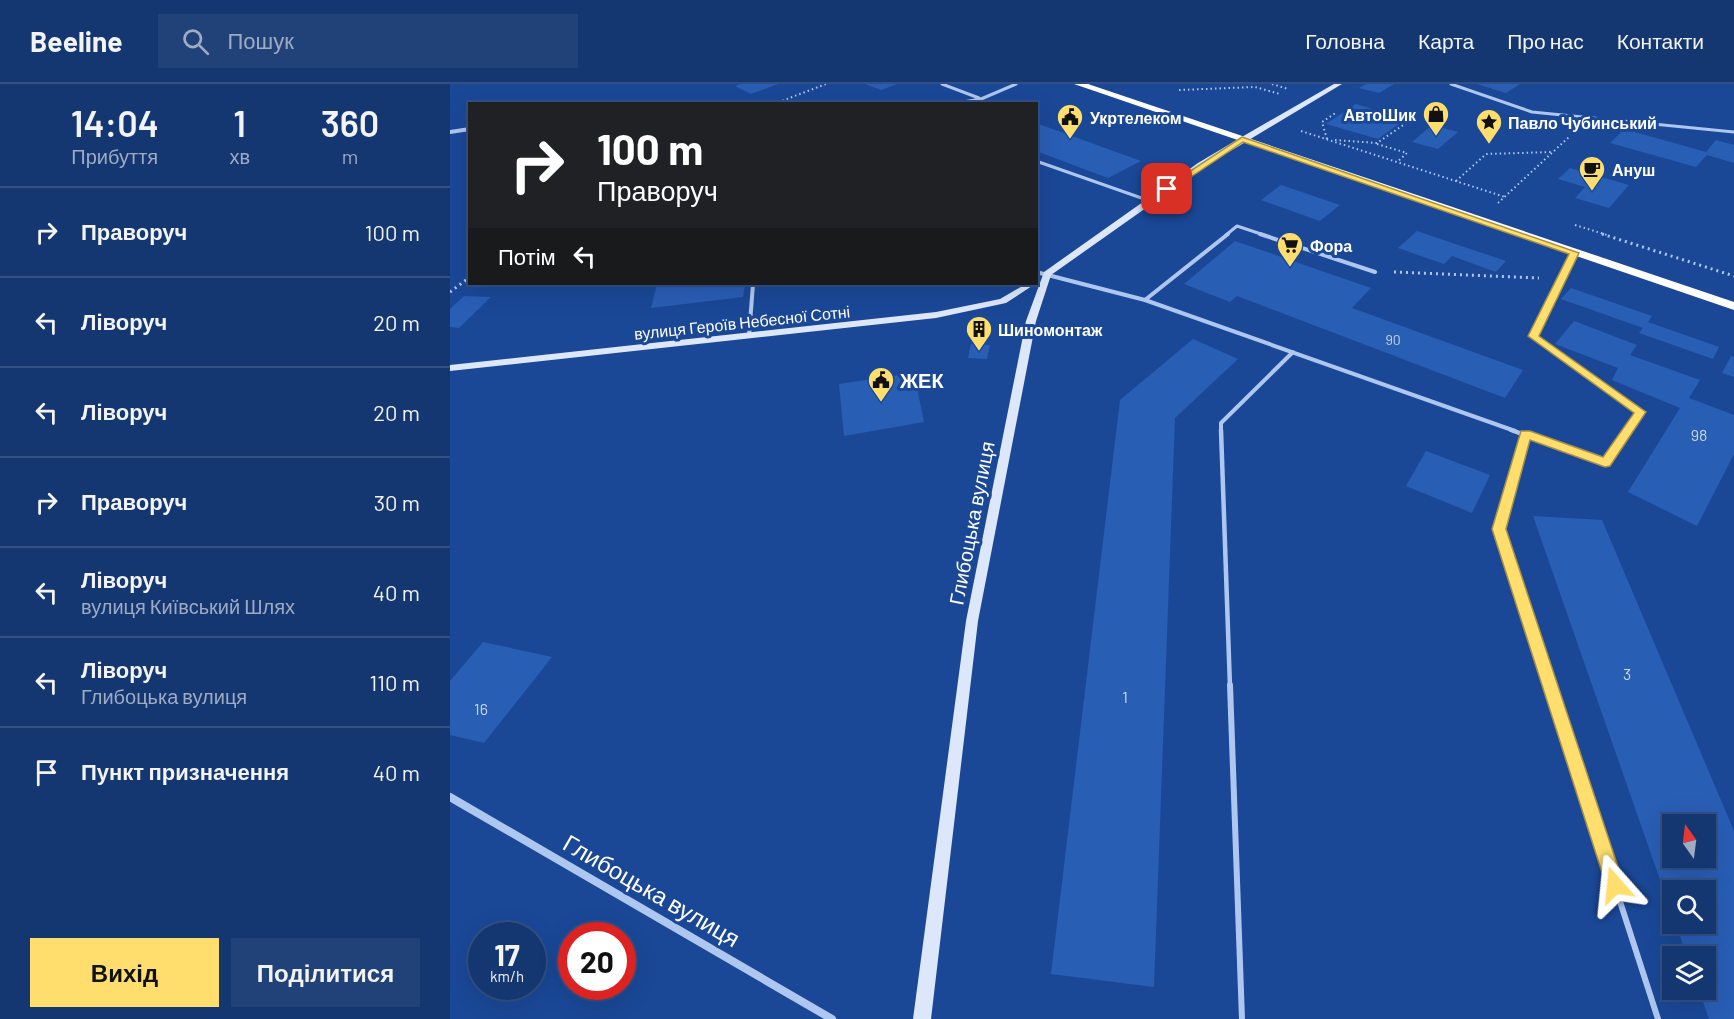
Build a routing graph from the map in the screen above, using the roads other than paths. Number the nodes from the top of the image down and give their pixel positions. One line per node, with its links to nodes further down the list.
1 (942, 84): 6 (lane)
2 (1016, 84): 6 (lane)
3 (1079, 84): 11 (highway)
4 (1339, 84): 11 (street)
5 (1451, 84): 10 (lane)
6 (981, 99): 7 (lane)
7 (963, 102)
8 (468, 129): 9 (street)
9 (450, 132)
10 (1734, 132)
11 (1242, 139): 13 (street); 14 (highway)
12 (1038, 162): 13 (lane)
13 (1150, 201): 16 (street)
14 (1574, 253): 20 (highway); 24 (lane)
15 (1375, 272): 19 (lane)
16 (1040, 276): 19 (lane); 27 (street, Глибоцька вулиця)
17 (753, 285): 21 (lane)
18 (1029, 285): 21 (street, вулиця Героїв Небесної Сотні)
19 (1145, 300): 22 (lane)
20 (1734, 306)
21 (749, 336): 23 (street, вулиця Героїв Небесної Сотні)
22 (1293, 352): 24 (lane); 28 (lane)
23 (450, 368)
24 (1526, 434): 29 (lane)
25 (450, 797): 26 (street, Глибоцька вулиця)
26 (832, 1019)
27 (922, 1019)
28 (1242, 1019)
29 (1658, 1019)

